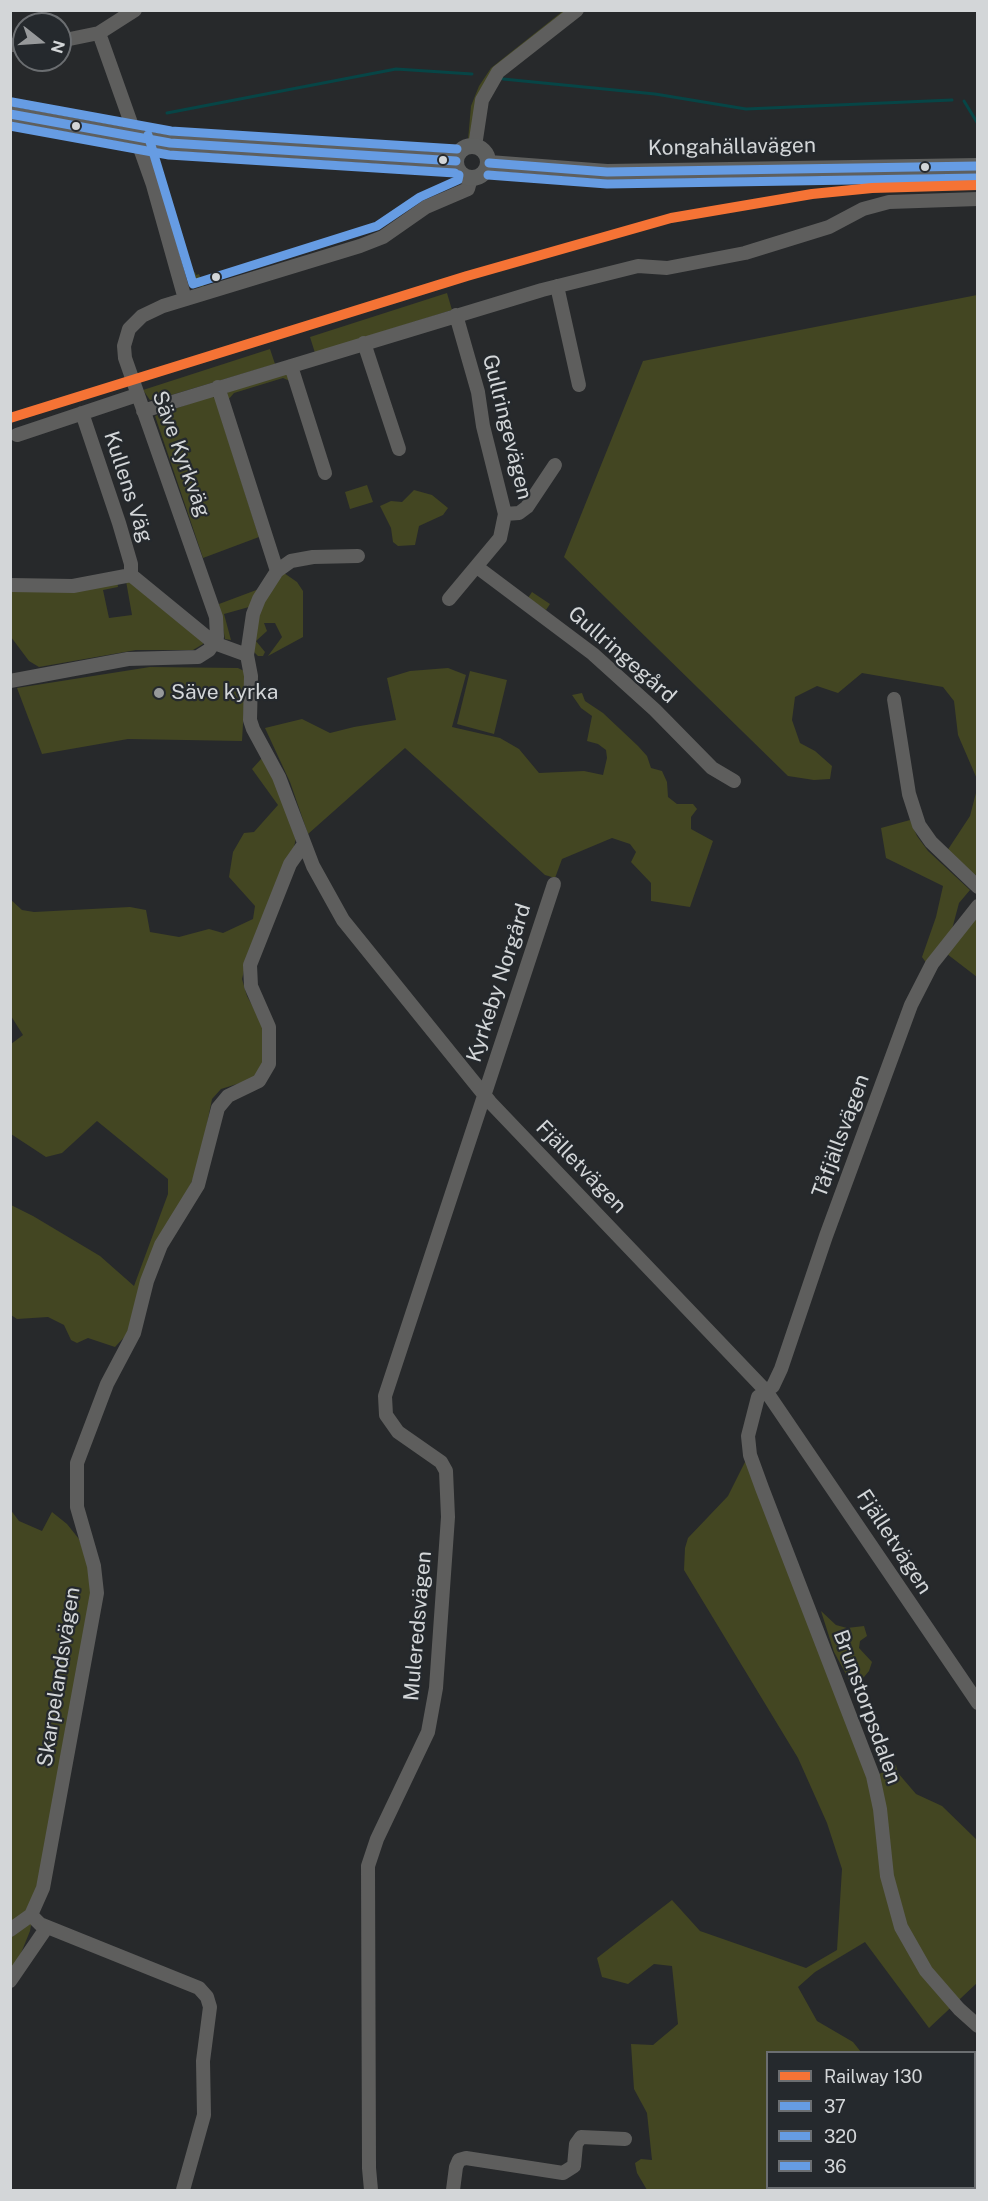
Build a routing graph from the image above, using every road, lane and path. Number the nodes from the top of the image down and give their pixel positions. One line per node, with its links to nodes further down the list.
1 (135, 10): 3 (street)
2 (577, 10): 7 (street)
3 (99, 33): 4 (street); 6 (street)
4 (72, 39)
5 (10, 114): 6 (main road)
6 (137, 139): 8 (main road); 14 (street)
7 (475, 146): 8 (main road); 9 (main road)
8 (456, 161): 11 (main road)
9 (489, 163): 10 (main road, Kongahällavägen); 11 (main road)
10 (978, 166)
11 (471, 178): 14 (street, Säve Kyrkväg)
12 (978, 198): 13 (street)
13 (557, 286): 15 (street); 18 (street)
14 (185, 299): 20 (street, Säve Kyrkväg)
15 (456, 315): 16 (street); 27 (street, Gullringevägen)
16 (364, 343): 17 (street); 24 (street)
17 (291, 366): 19 (street); 26 (street)
18 (579, 385)
19 (218, 387): 21 (street); 30 (street)
20 (137, 395): 21 (street, Säve Kyrkväg); 22 (street, Kullens Väg)
21 (143, 411): 34 (street, Säve Kyrkväg)
22 (82, 412): 23 (street, Kullens Väg); 31 (street, Kullens Väg)
23 (17, 435)
24 (399, 449)
25 (555, 465): 27 (street, Gullringevägen)
26 (325, 473)
27 (505, 514): 29 (street)
28 (358, 556): 30 (street)
29 (477, 567): 33 (street); 38 (street, Gullringegård)
30 (277, 572): 35 (street, Fjälletvägen)
31 (131, 575): 32 (street, Kullens Väg); 34 (street, Kullens Väg)
32 (10, 585)
33 (449, 599)
34 (214, 643): 35 (street); 36 (street)
35 (247, 655): 39 (street, Fjälletvägen)
36 (10, 681)
37 (894, 699): 41 (street)
38 (734, 781)
39 (304, 844): 43 (street, Fjälletvägen); 46 (street, Skarpelandsvägen)
40 (554, 884): 43 (street, Kyrkeby Norgård)
41 (978, 887)
42 (978, 906): 44 (street, Tåfjällsvägen)
43 (484, 1095): 44 (street, Fjälletvägen); 53 (street, Muleredsvägen)
44 (766, 1392): 45 (street, Fjälletvägen); 50 (street, Brunstorpsdalen)
45 (978, 1703)
46 (31, 1915): 47 (street); 48 (street)
47 (47, 1927): 49 (street); 52 (street)
48 (10, 1930)
49 (10, 1981)
50 (978, 2026)
51 (625, 2139): 54 (street)
52 (183, 2190)
53 (371, 2190)
54 (453, 2190)

